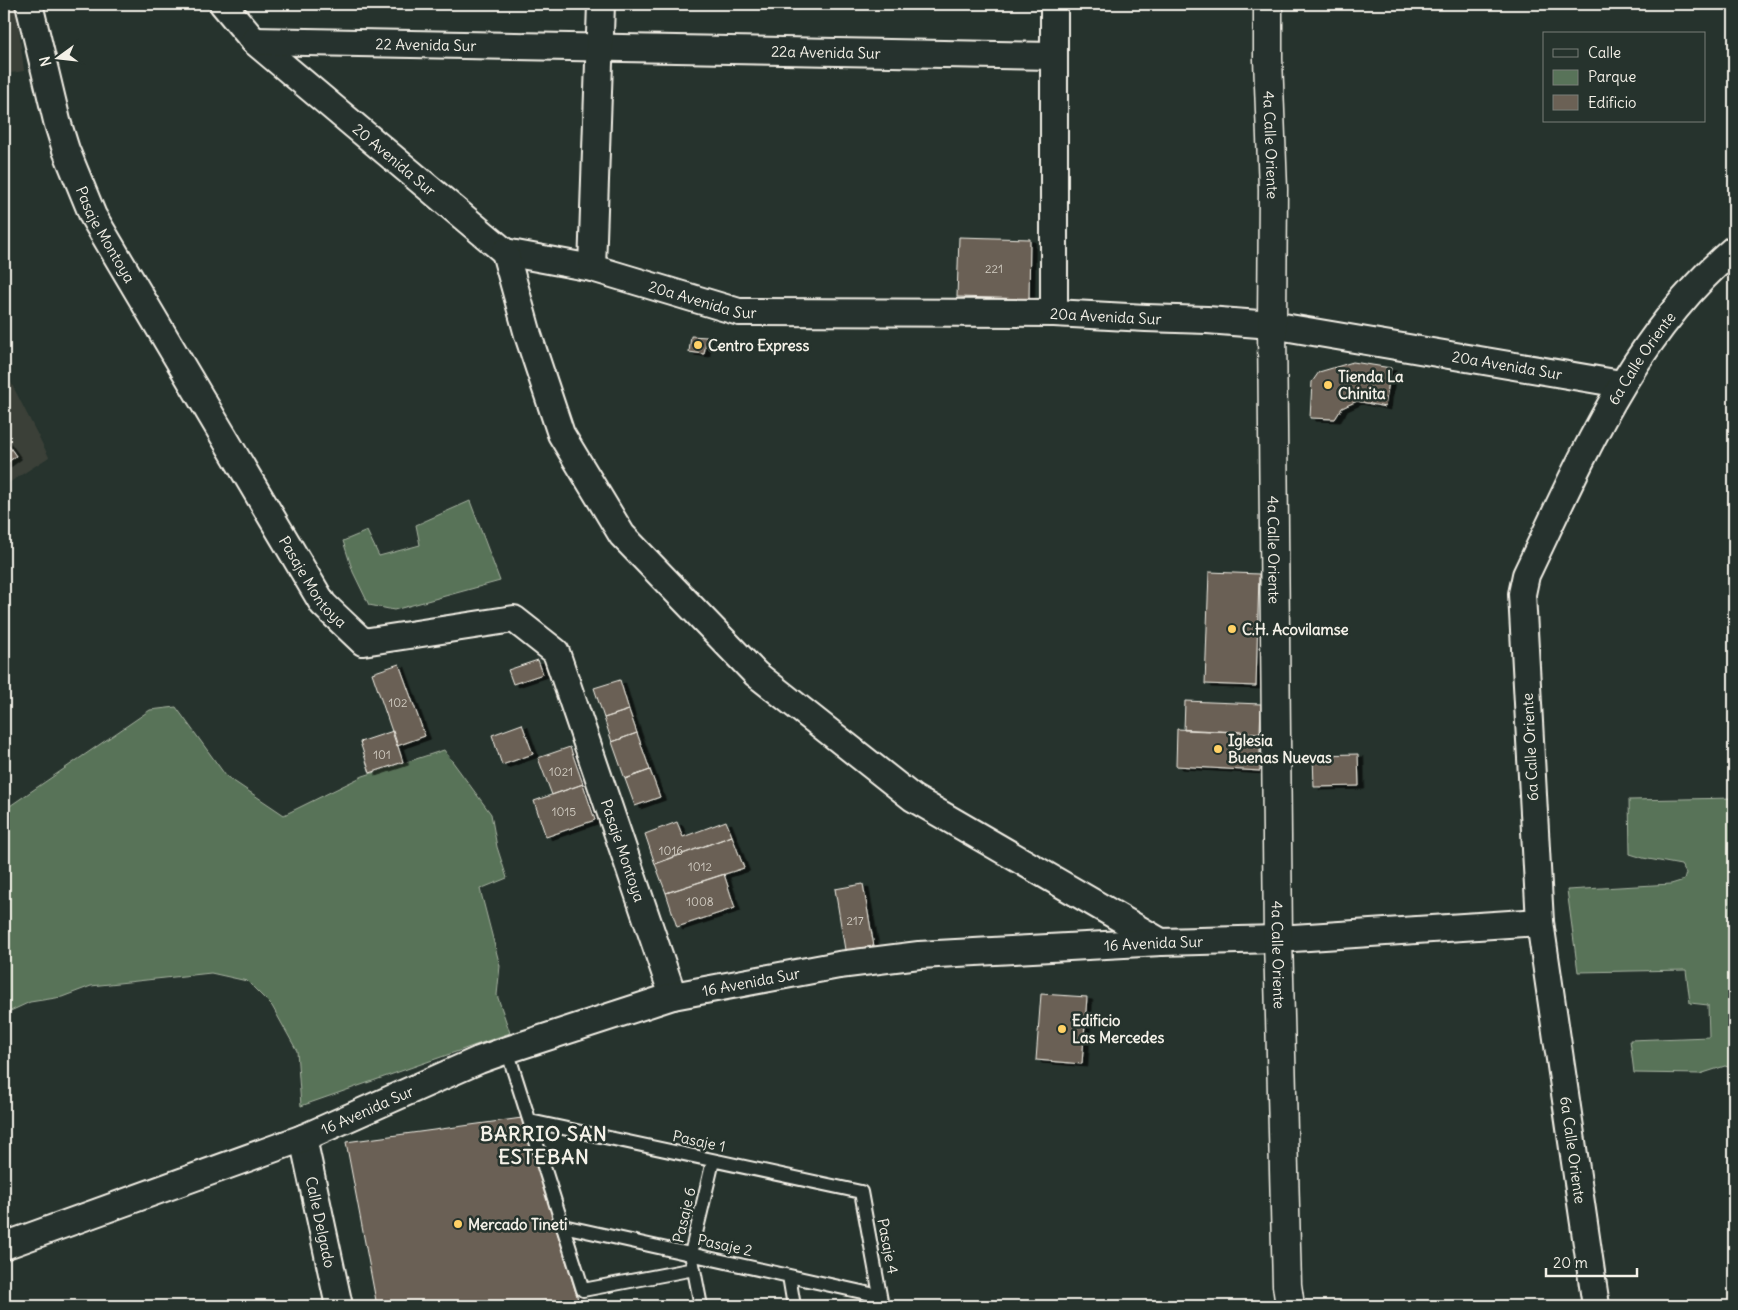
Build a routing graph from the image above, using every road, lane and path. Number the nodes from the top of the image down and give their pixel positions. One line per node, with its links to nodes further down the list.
1 (29, 4): 18 (street, Pasaje Montoya)
2 (223, 4): 6 (street, 20 Avenida Sur)
3 (601, 4): 7 (street)
4 (1054, 4): 8 (street)
5 (1268, 4): 13 (street, 4a Calle Oriente)
6 (254, 41): 7 (street, 22 Avenida Sur); 10 (street, 20 Avenida Sur)
7 (600, 48): 8 (street, 22a Avenida Sur); 11 (street)
8 (1054, 56): 12 (street)
9 (1734, 248): 14 (street, 6a Calle Oriente)
10 (505, 252): 11 (street, 20 Avenida Sur); 17 (street)
11 (592, 268): 12 (street, 20a Avenida Sur)
12 (1054, 313): 13 (street, 20a Avenida Sur)
13 (1272, 325): 14 (street, 20a Avenida Sur); 16 (street, 4a Calle Oriente)
14 (1621, 384): 15 (street, 6a Calle Oriente)
15 (1540, 922): 16 (street, 16 Avenida Sur); 34 (street, 6a Calle Oriente)
16 (1278, 940): 17 (street, 16 Avenida Sur); 33 (street, 4a Calle Oriente)
17 (1161, 942): 18 (street, 16 Avenida Sur)
18 (674, 996): 19 (street, 16 Avenida Sur)
19 (507, 1050): 20 (lane); 21 (street, 16 Avenida Sur)
20 (530, 1120): 22 (lane, Pasaje 1); 24 (lane)
21 (303, 1138): 25 (street, 16 Avenida Sur); 30 (street, Calle Delgado)
22 (713, 1161): 23 (lane, Pasaje 1); 26 (lane, Pasaje 6)
23 (861, 1192): 29 (lane, Pasaje 4)
24 (563, 1226): 26 (lane, Pasaje 2); 27 (lane)
25 (4, 1246)
26 (691, 1254): 27 (lane, Pasaje 6); 28 (lane, Pasaje 2)
27 (694, 1269): 31 (lane, Pasaje 6)
28 (789, 1276): 29 (lane, Pasaje 2); 32 (lane)
29 (881, 1301)
30 (339, 1306)
31 (700, 1306)
32 (794, 1306)
33 (1290, 1306)
34 (1596, 1306)

